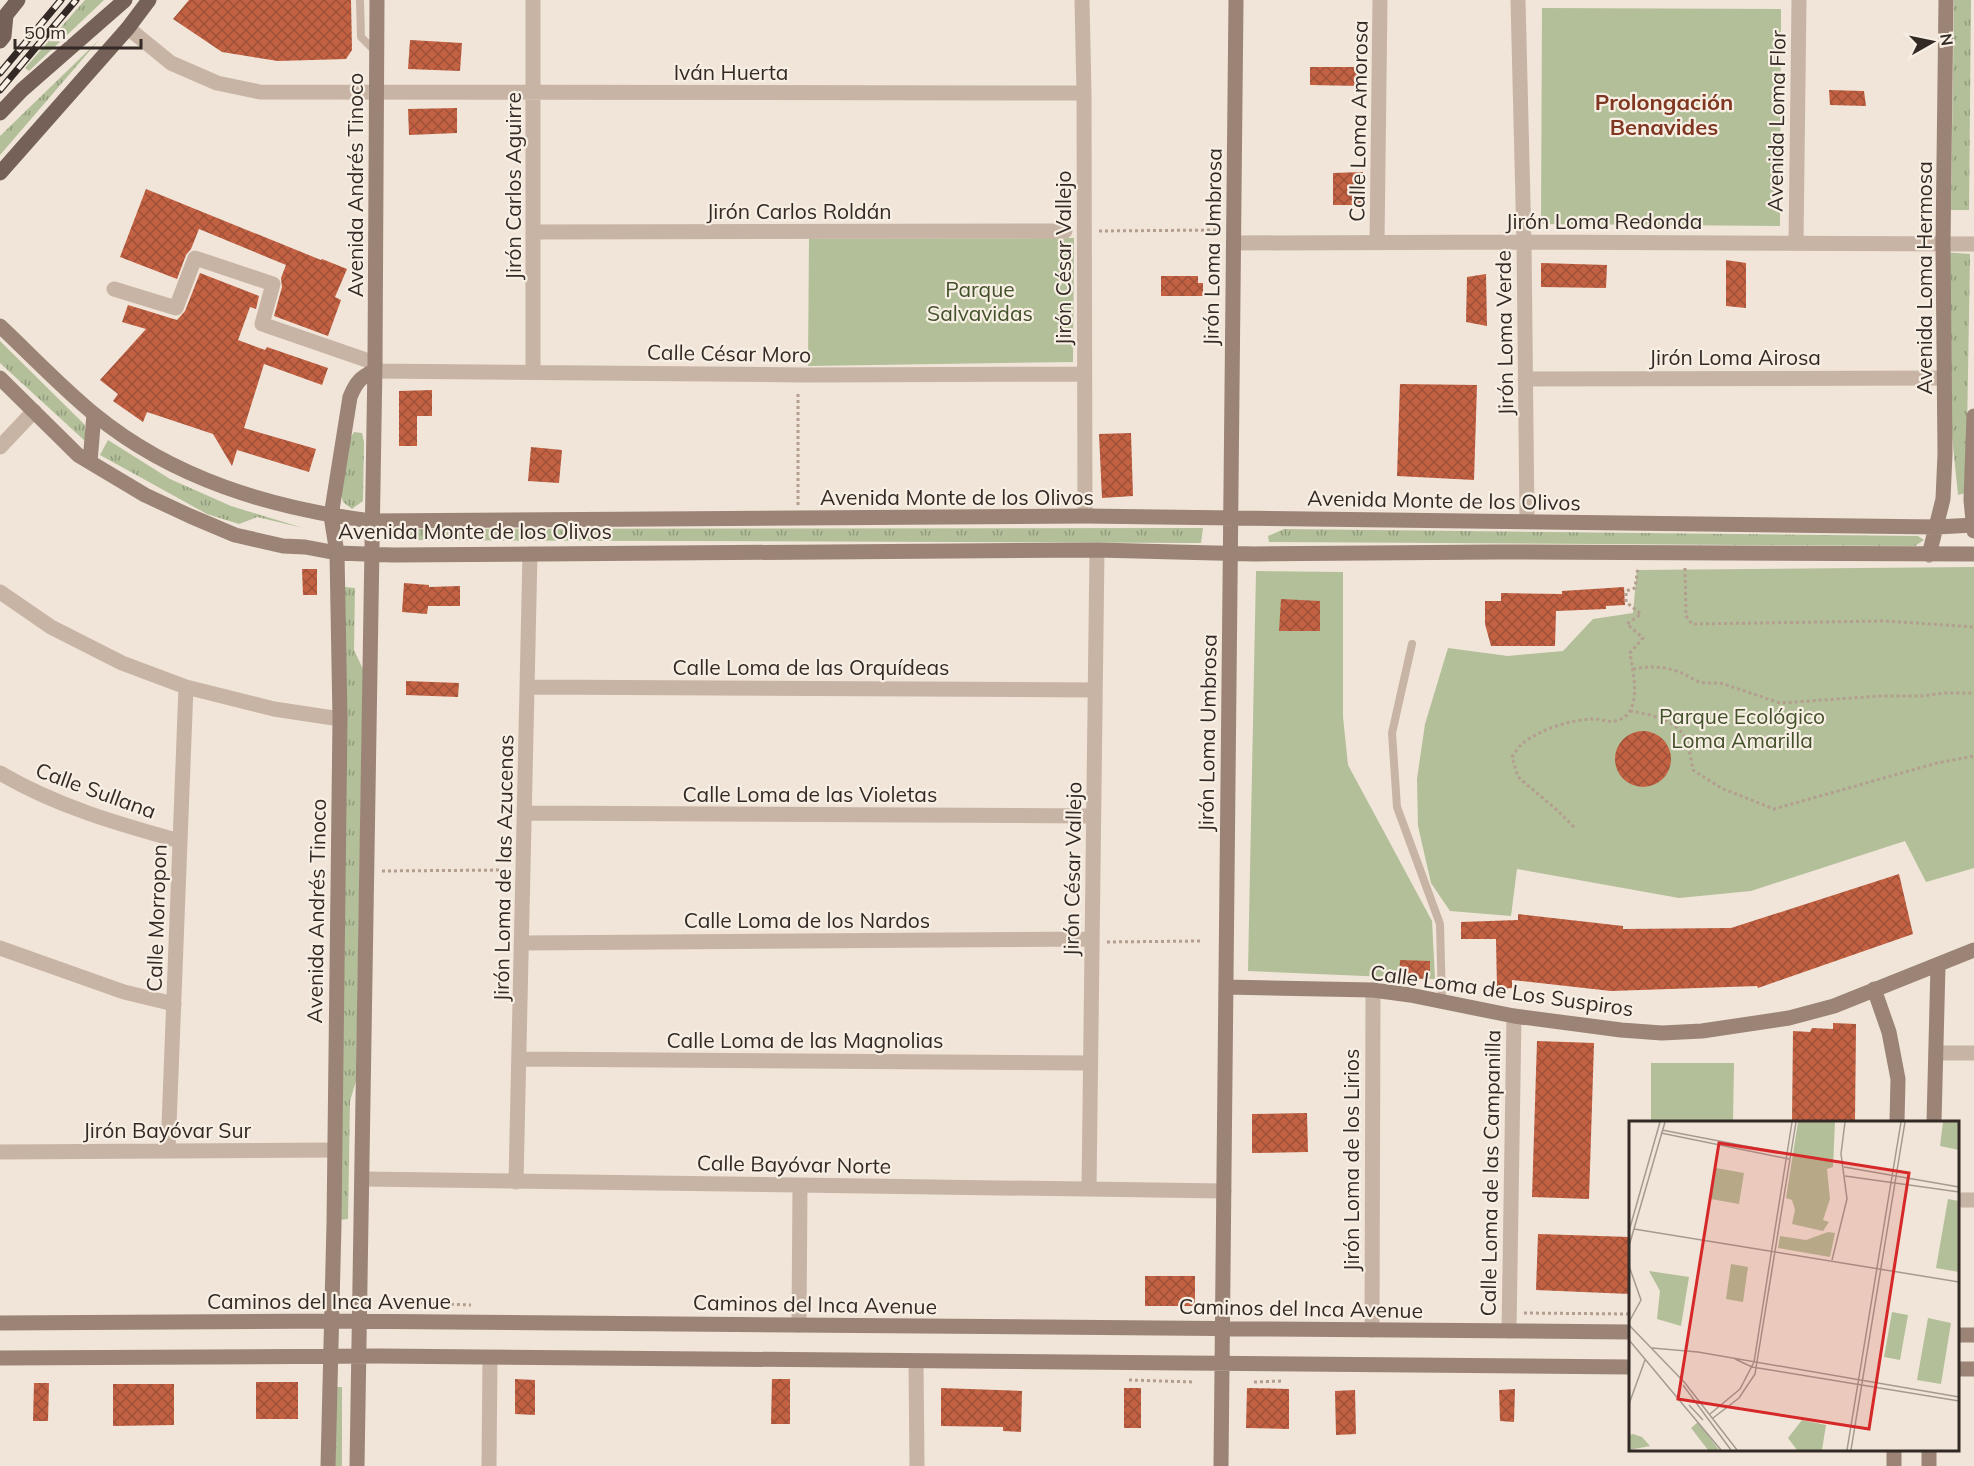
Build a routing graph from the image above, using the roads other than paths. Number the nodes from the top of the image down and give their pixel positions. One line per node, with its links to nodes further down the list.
1 (18, 0): 13 (main road)
2 (125, 0): 20 (main road)
3 (150, 0): 14 (main road)
4 (360, 0): 16 (lane)
5 (377, 0): 16 (street, Avenida Andrés Tinoco)
6 (532, 0): 19 (street, Jirón Carlos Aguirre)
7 (1082, 0): 18 (street, Jirón César Vallejo)
8 (1236, 0): 24 (street, Jirón Loma Umbrosa)
9 (1380, 0): 26 (street, Calle Loma Amorosa)
10 (1518, 0): 25 (street, Jirón Loma Verde)
11 (1799, 0): 27 (street, Avenida Loma Flor)
12 (1946, 0): 28 (street, Avenida Loma Hermosa)
13 (3, 16): 15 (main road)
14 (128, 28): 17 (street, Iván Huerta); 21 (main road)
15 (0, 41)
16 (377, 53): 17 (street, Avenida Andrés Tinoco)
17 (377, 92): 19 (street, Iván Huerta); 32 (street, Avenida Andrés Tinoco)
18 (1084, 93): 19 (street, Iván Huerta); 34 (street, Jirón César Vallejo)
19 (534, 94): 23 (street, Jirón Carlos Aguirre)
20 (0, 113)
21 (0, 173)
22 (1065, 231): 23 (street, Jirón Carlos Roldán)
23 (533, 232): 33 (street, Jirón Carlos Aguirre)
24 (1234, 237): 26 (street, Jirón Loma Redonda); 45 (street, Jirón Loma Umbrosa)
25 (1524, 242): 26 (street, Jirón Loma Redonda); 27 (street, Jirón Loma Redonda); 37 (street, Jirón Loma Verde)
26 (1377, 243)
27 (1796, 243): 28 (street, Jirón Loma Redonda)
28 (1943, 244): 29 (street, Jirón Loma Redonda); 36 (street, Avenida Loma Hermosa)
29 (1974, 244)
30 (114, 289): 32 (street, Calle César Moro)
31 (0, 326): 39 (street, Avenida Monte de los Olivos)
32 (374, 367): 33 (street, Calle César Moro); 43 (street, Avenida Andrés Tinoco); 46 (street, Avenida Andrés Tinoco)
33 (533, 372): 34 (street, Calle César Moro)
34 (1083, 374): 44 (street, Jirón César Vallejo)
35 (0, 378): 38 (street, Avenida Monte de los Olivos)
36 (1945, 378): 37 (street, Jirón Loma Airosa); 48 (street, Avenida Loma Hermosa)
37 (1525, 379): 47 (street, Jirón Loma Verde)
38 (34, 411): 41 (street); 42 (street, Avenida Monte de los Olivos)
39 (94, 414): 42 (street); 43 (street, Avenida Monte de los Olivos)
40 (1974, 416): 49 (street)
41 (0, 447)
42 (90, 462): 52 (street, Avenida Monte de los Olivos)
43 (331, 516): 46 (street, Avenida Monte de los Olivos); 52 (street, Avenida Andrés Tinoco)
44 (1085, 516): 45 (street, Avenida Monte de los Olivos); 46 (street, Avenida Monte de los Olivos)
45 (1230, 519): 47 (street, Avenida Monte de los Olivos); 51 (street, Jirón Loma Umbrosa)
46 (371, 521): 55 (street, Avenida Andrés Tinoco)
47 (1527, 522): 48 (street, Avenida Monte de los Olivos)
48 (1937, 527): 49 (street, Avenida Monte de los Olivos); 56 (street, Avenida Loma Hermosa)
49 (1974, 527)
50 (1097, 550): 51 (street, Avenida Monte de los Olivos); 53 (street, Avenida Monte de los Olivos); 61 (street, Jirón César Vallejo)
51 (1230, 552): 56 (street, Avenida Monte de los Olivos); 72 (street, Jirón Loma Umbrosa)
52 (338, 553): 55 (street, Avenida Monte de los Olivos); 62 (street, Avenida Andrés Tinoco)
53 (530, 554): 55 (street, Avenida Monte de los Olivos); 60 (street, Jirón Loma de las Azucenas)
54 (1974, 554): 56 (street, Avenida Monte de los Olivos)
55 (372, 555): 87 (street, Avenida Andrés Tinoco)
56 (1929, 555)
57 (0, 592): 59 (street)
58 (1412, 644): 75 (lane)
59 (186, 687): 62 (street); 66 (street, Calle Morropon)
60 (527, 687): 61 (street, Calle Loma de las Orquídeas); 64 (street, Jirón Loma de las Azucenas)
61 (1095, 690): 65 (street, Jirón César Vallejo)
62 (340, 719): 84 (street, Avenida Andrés Tinoco)
63 (0, 773): 66 (street, Calle Sullana)
64 (526, 813): 65 (street, Calle Loma de las Violetas); 68 (street, Jirón Loma de las Azucenas)
65 (1094, 816): 67 (street, Jirón César Vallejo)
66 (180, 841): 76 (street, Calle Morropon)
67 (1097, 940): 68 (street, Calle Loma de los Nardos); 81 (street, Jirón César Vallejo)
68 (523, 943): 80 (street, Jirón Loma de las Azucenas)
69 (0, 948): 76 (street)
70 (1974, 950): 71 (street, Calle Loma de Los Suspiros)
71 (1938, 966): 73 (street, Calle Loma de Los Suspiros); 78 (street)
72 (1226, 987): 74 (street, Calle Loma de Los Suspiros); 91 (street, Jirón Loma Umbrosa)
73 (1874, 989): 77 (street, Calle Loma de Los Suspiros); 82 (street)
74 (1373, 990): 75 (street, Calle Loma de Los Suspiros); 97 (street, Jirón Loma de los Lirios)
75 (1442, 1001): 77 (street, Calle Loma de Los Suspiros)
76 (174, 1004): 85 (street, Calle Morropon)
77 (1514, 1016): 98 (street, Calle Loma de las Campanilla)
78 (1936, 1053): 79 (street); 83 (street)
79 (1974, 1053)
80 (519, 1059): 81 (street, Calle Loma de las Magnolias); 88 (street, Jirón Loma de las Azucenas)
81 (1090, 1063): 90 (street, Jirón César Vallejo)
82 (1897, 1121)
83 (1934, 1121)
84 (334, 1150): 85 (street, Jirón Bayóvar Sur); 92 (street, Avenida Andrés Tinoco)
85 (168, 1151): 86 (street, Jirón Bayóvar Sur)
86 (0, 1152)
87 (363, 1179): 88 (street, Calle Bayóvar Norte); 93 (street, Avenida Andrés Tinoco)
88 (516, 1182): 89 (street, Calle Bayóvar Norte)
89 (800, 1186): 90 (street, Calle Bayóvar Norte); 95 (street)
90 (1089, 1188): 91 (street, Calle Bayóvar Norte)
91 (1224, 1191): 96 (street, Jirón Loma Umbrosa)
92 (332, 1321): 93 (street, Caminos del Inca Avenue); 94 (street, Caminos del Inca Avenue); 100 (street, Avenida Andrés Tinoco)
93 (359, 1321): 95 (street, Caminos del Inca Avenue); 101 (street, Avenida Andrés Tinoco)
94 (0, 1323)
95 (799, 1325): 96 (street, Caminos del Inca Avenue)
96 (1223, 1329): 97 (street, Caminos del Inca Avenue); 105 (street, Jirón Loma Umbrosa)
97 (1372, 1330): 98 (street, Caminos del Inca Avenue)
98 (1509, 1331): 99 (street, Caminos del Inca Avenue)
99 (1629, 1332)
100 (331, 1356): 101 (street); 102 (street); 107 (street, Avenida Andrés Tinoco)
101 (359, 1356): 103 (street); 108 (street, Avenida Andrés Tinoco)
102 (0, 1358)
103 (490, 1358): 104 (street); 109 (street)
104 (916, 1362): 105 (street); 110 (street)
105 (1223, 1364): 106 (street); 111 (street, Jirón Loma Umbrosa)
106 (1629, 1367)
107 (328, 1466)
108 (357, 1466)
109 (489, 1466)
110 (917, 1466)
111 (1221, 1466)

